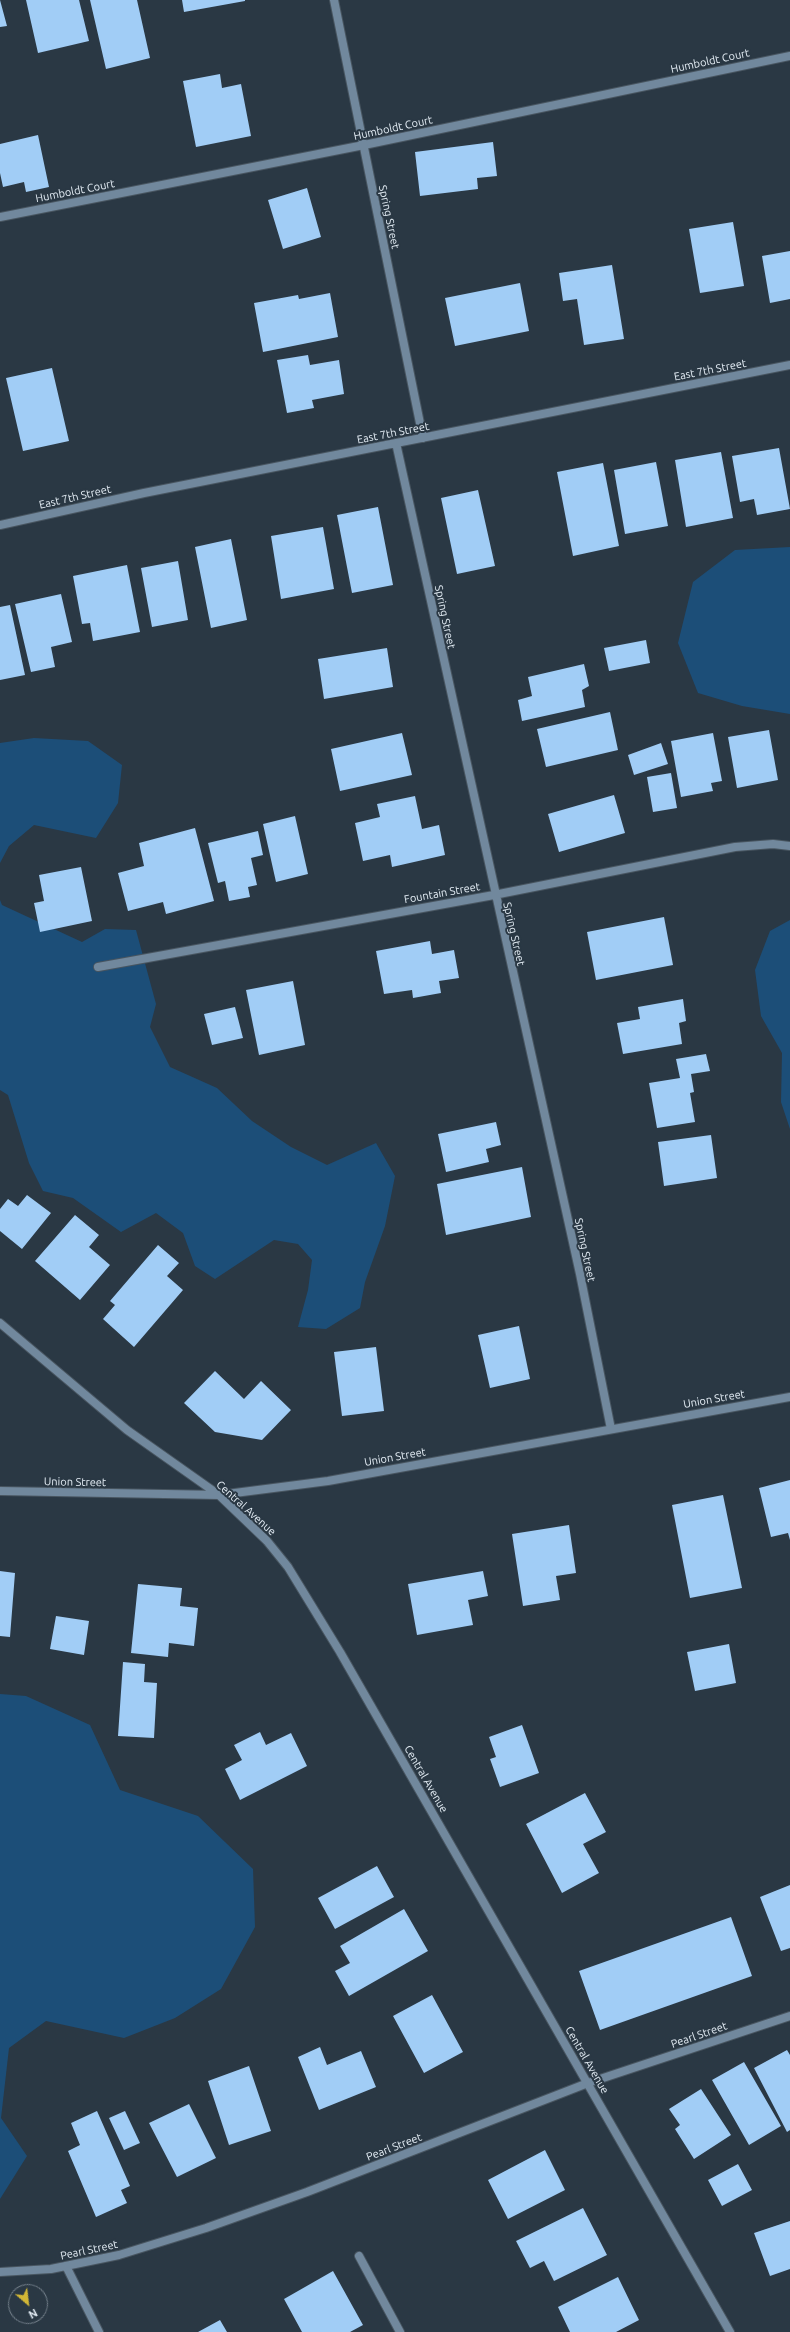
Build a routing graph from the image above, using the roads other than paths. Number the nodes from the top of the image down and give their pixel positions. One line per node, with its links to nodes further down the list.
1 (334, 0): 3 (street, Spring Street)
2 (790, 56): 3 (street, Humboldt Court)
3 (364, 145): 4 (street, Humboldt Court); 6 (street, Spring Street)
4 (0, 217)
5 (790, 365): 6 (street, East 7th Street)
6 (424, 438): 7 (street, East 7th Street)
7 (396, 443): 8 (street, East 7th Street); 10 (street, Spring Street)
8 (0, 525)
9 (790, 846): 10 (street, Fountain Street)
10 (494, 894): 11 (street, Fountain Street); 14 (street, Spring Street)
11 (98, 967)
12 (0, 1323): 16 (street, Central Avenue)
13 (790, 1397): 14 (street, Union Street)
14 (611, 1429): 16 (street, Union Street)
15 (0, 1491): 16 (street, Union Street)
16 (219, 1495): 18 (street, Central Avenue)
17 (790, 2016): 18 (street, Pearl Street)
18 (588, 2084): 20 (street, Pearl Street); 24 (street, Central Avenue)
19 (359, 2256): 23 (street)
20 (66, 2266): 21 (street, Pearl Street); 22 (street)
21 (0, 2272)
22 (99, 2332)
23 (400, 2332)
24 (730, 2332)

